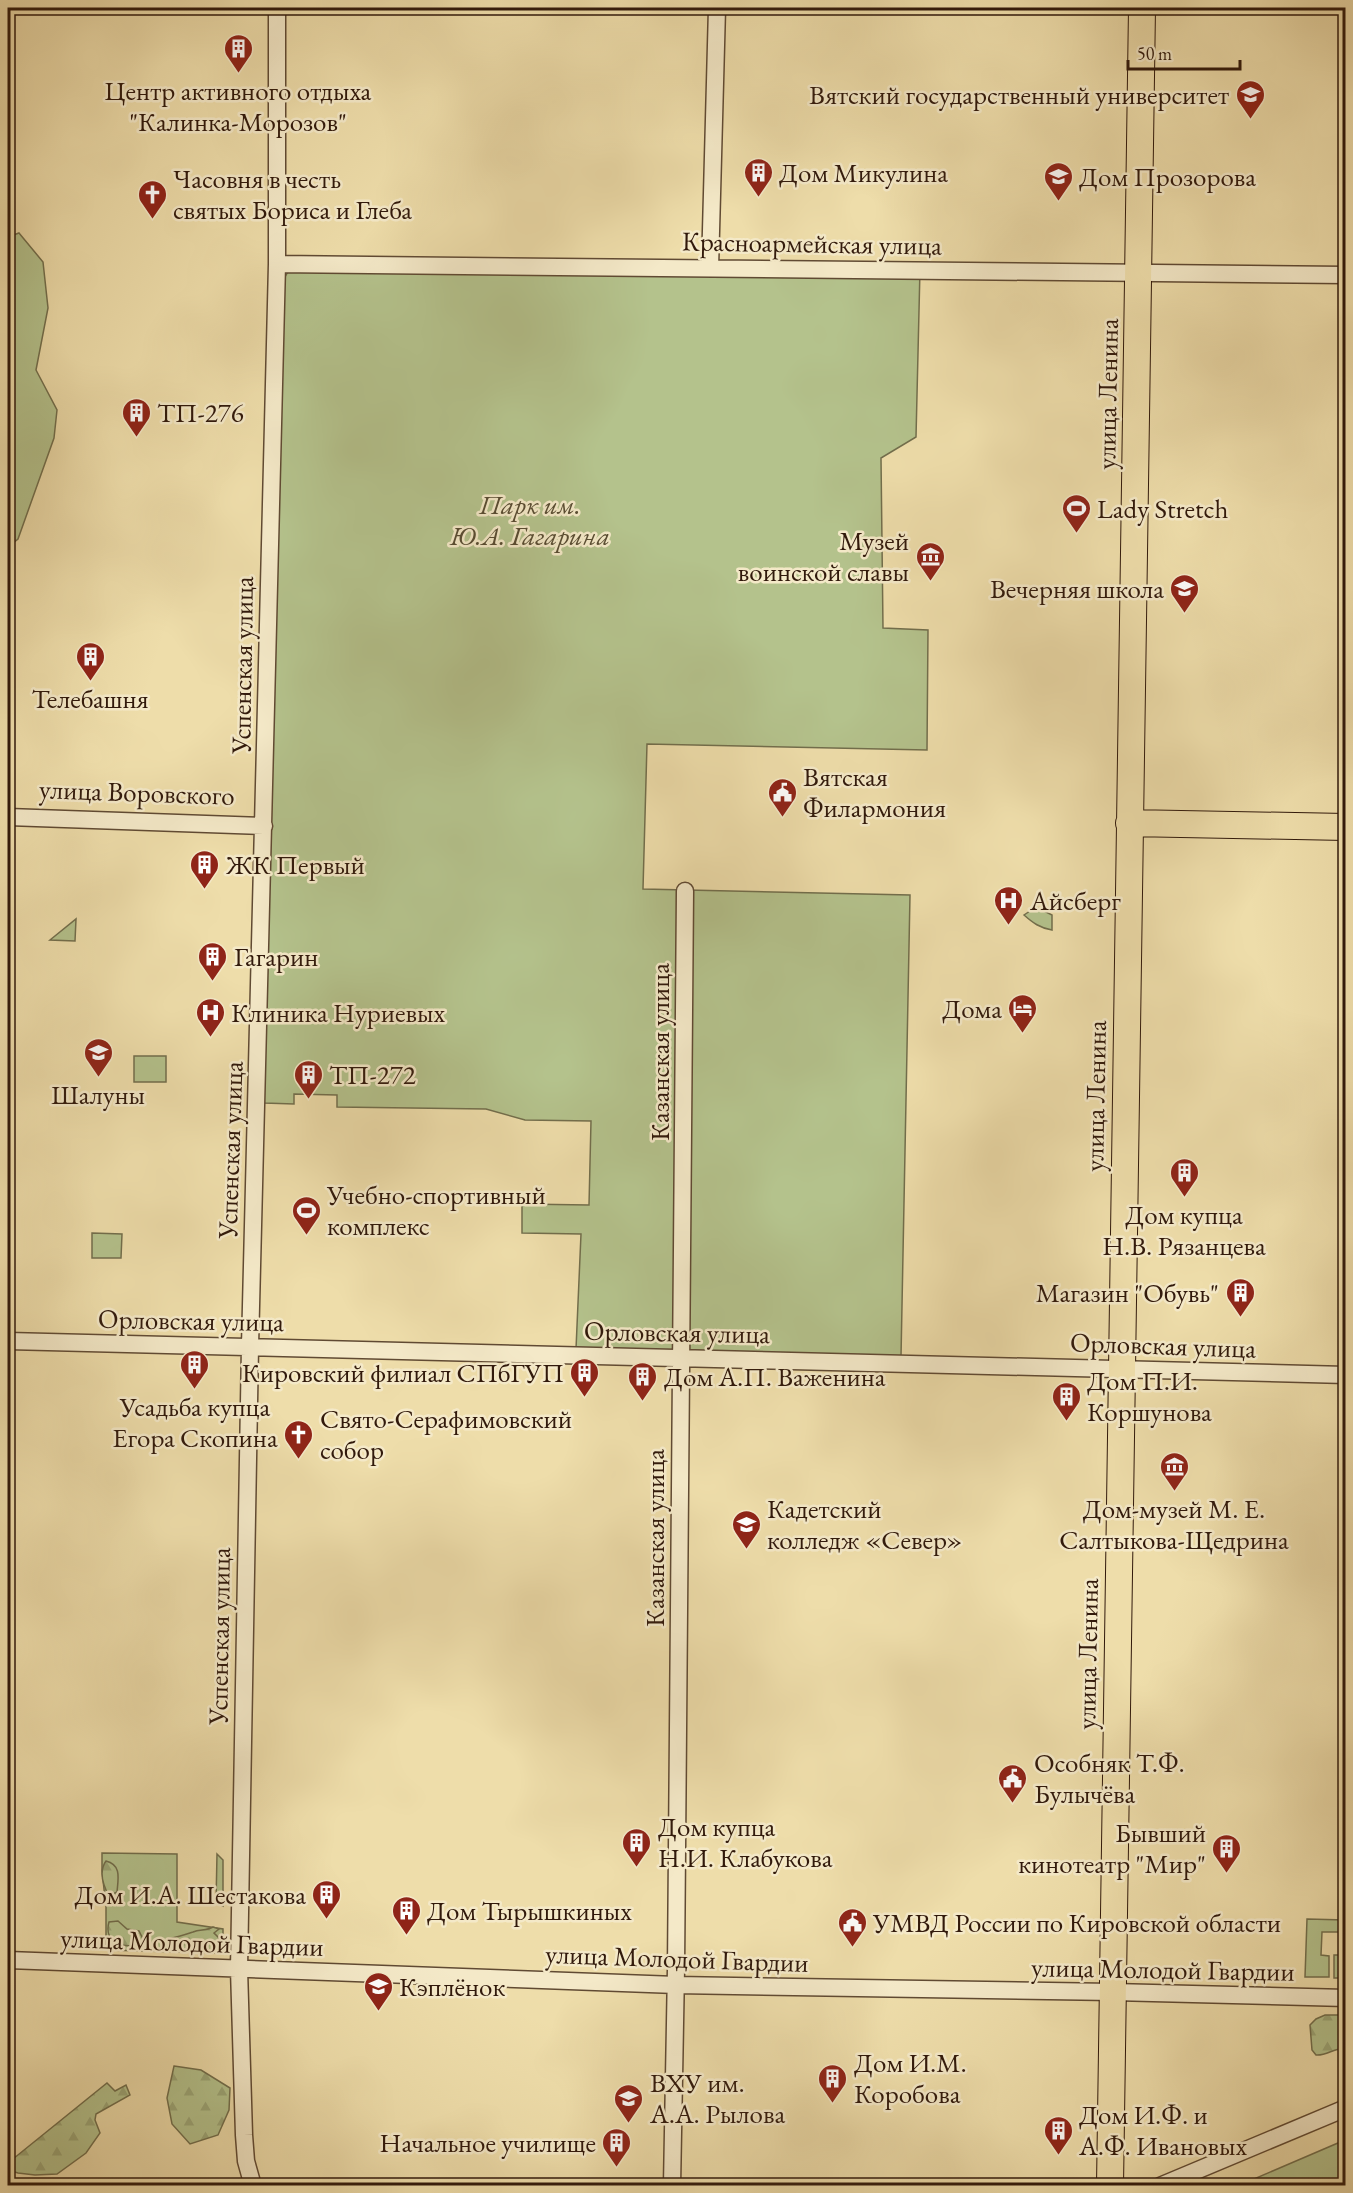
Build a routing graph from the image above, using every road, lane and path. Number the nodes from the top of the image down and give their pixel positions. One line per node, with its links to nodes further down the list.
1 (277, 8): 4 (street, Успенская улица)
2 (717, 8): 5 (street)
3 (1142, 8): 6 (main road, улица Ленина)
4 (277, 264): 5 (street, Красноармейская улица); 10 (street, Успенская улица)
5 (710, 268): 6 (street, Красноармейская улица)
6 (1139, 272): 7 (street, Красноармейская улица); 9 (main road, улица Ленина)
7 (1346, 274)
8 (8, 817): 10 (street, улица Воровского)
9 (1129, 823): 11 (main road); 16 (main road, улица Ленина)
10 (264, 826): 14 (street, Успенская улица)
11 (1346, 827)
12 (685, 891): 15 (street, Казанская улица)
13 (8, 1341): 14 (street, Орловская улица)
14 (250, 1346): 15 (street, Орловская улица); 19 (street, Успенская улица)
15 (681, 1358): 16 (street, Орловская улица); 20 (street, Казанская улица)
16 (1122, 1369): 17 (street, Орловская улица); 21 (main road, улица Ленина)
17 (1346, 1375)
18 (8, 1960): 19 (street, улица Молодой Гвардии)
19 (239, 1969): 20 (street, улица Молодой Гвардии); 24 (street, Успенская улица)
20 (676, 1986): 21 (street, улица Молодой Гвардии); 25 (street, Казанская улица)
21 (1113, 1992): 22 (street, улица Молодой Гвардии); 26 (main road, улица Ленина)
22 (1346, 1998)
23 (1346, 2108): 27 (street)
24 (253, 2186)
25 (672, 2186)
26 (1110, 2186)
27 (1160, 2186)

